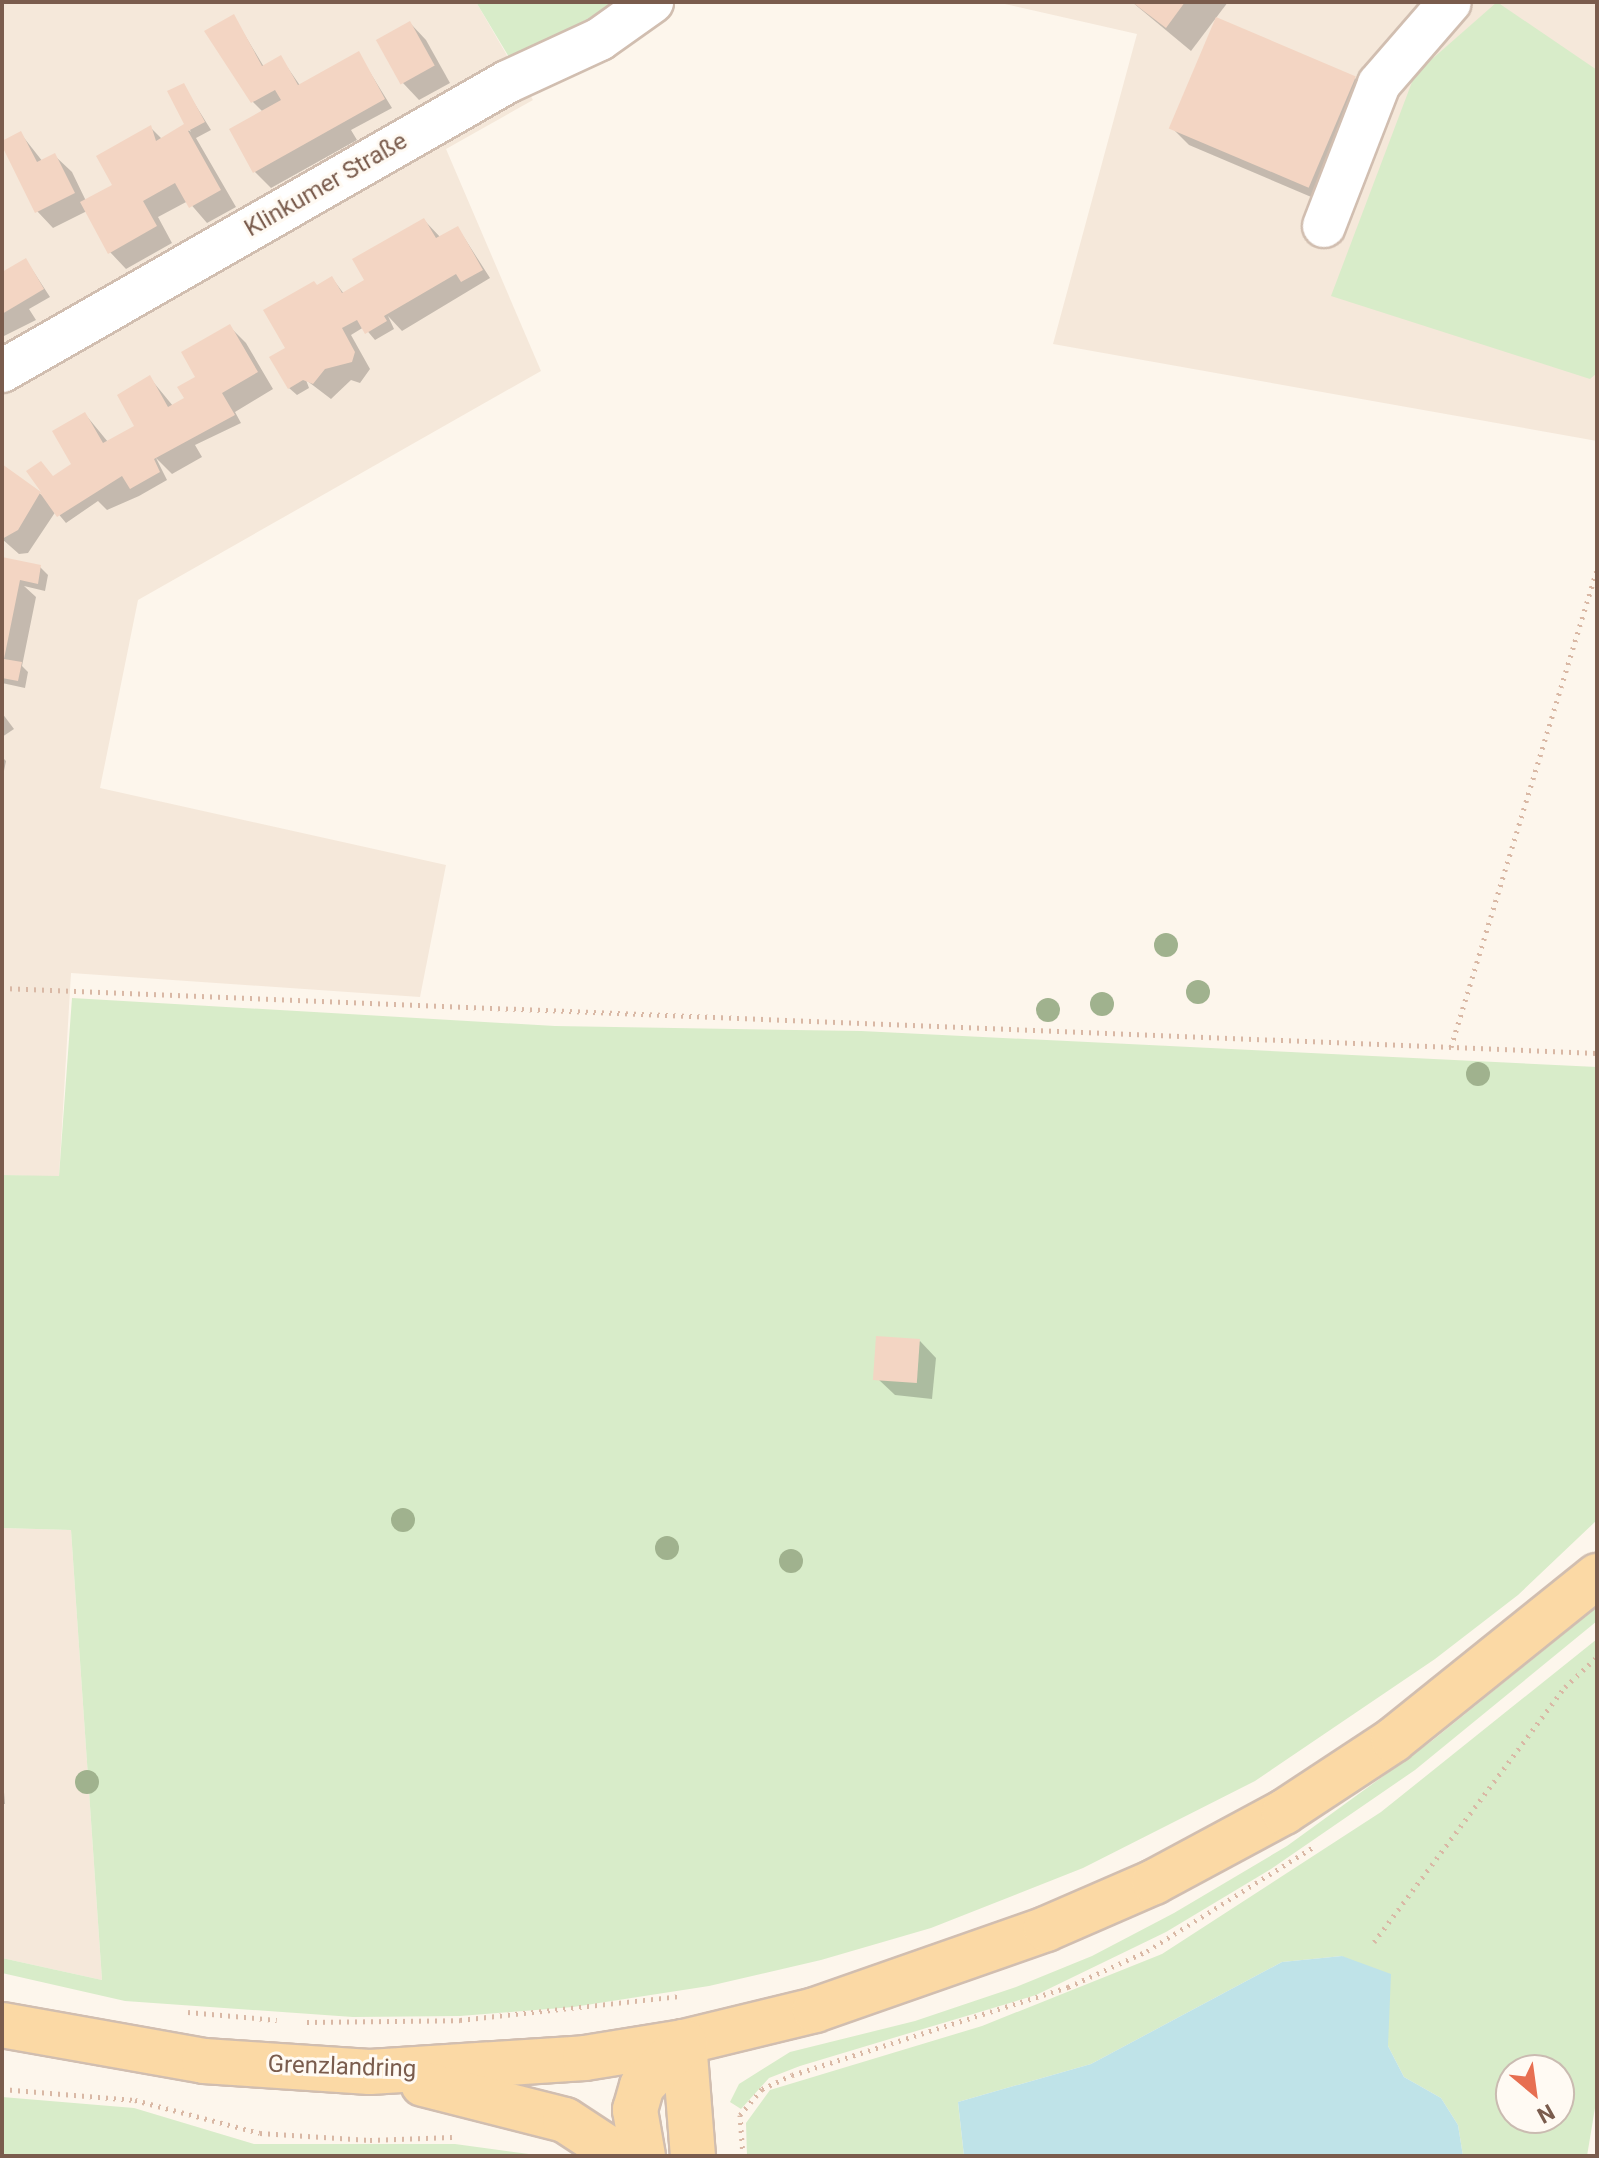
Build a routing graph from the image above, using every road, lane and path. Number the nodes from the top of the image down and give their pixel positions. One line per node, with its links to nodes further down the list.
1 (652, 2): 4 (street, Klinkumer Straße)
2 (1450, 2): 3 (street)
3 (1324, 226)
4 (2, 371)
5 (1597, 570): 7 (path)
6 (2, 988): 7 (path)
7 (1451, 1047): 8 (path)
8 (1597, 1053)
9 (1597, 1576): 17 (main road, Grenzlandring)
10 (1597, 1657): 11 (path)
11 (1374, 1942)
12 (690, 1995): 15 (path)
13 (172, 2011): 14 (path)
14 (283, 2021)
15 (297, 2022)
16 (2, 2025): 18 (main road, Grenzlandring)
17 (684, 2042): 18 (main road, Grenzlandring); 22 (main road); 23 (main road)
18 (370, 2072): 21 (main road)
19 (2, 2089): 20 (path)
20 (466, 2136)
21 (620, 2156)
22 (643, 2156)
23 (693, 2156)

